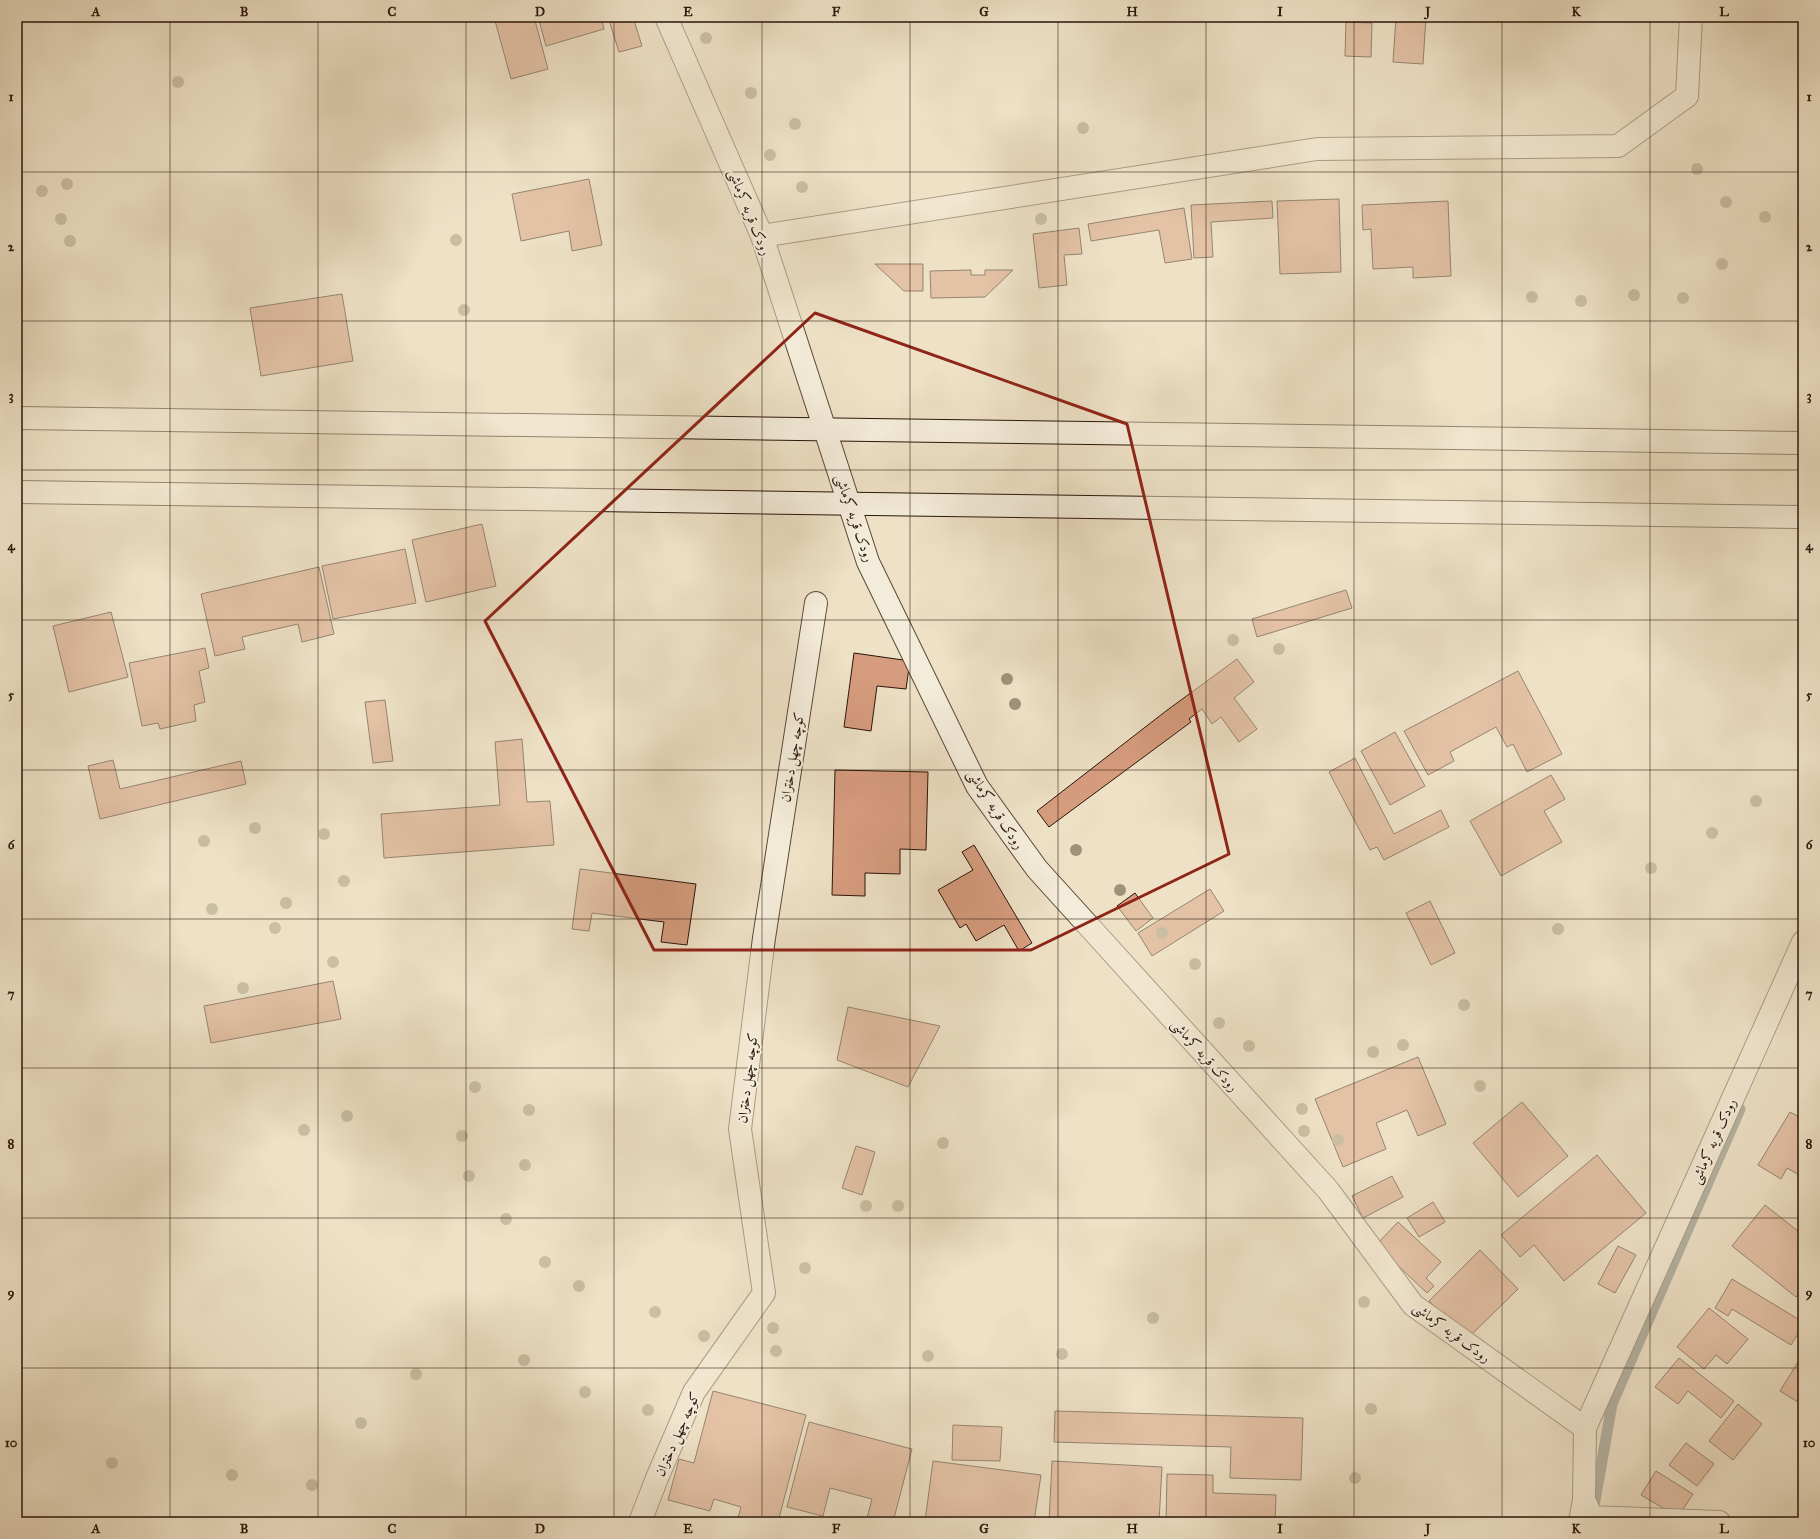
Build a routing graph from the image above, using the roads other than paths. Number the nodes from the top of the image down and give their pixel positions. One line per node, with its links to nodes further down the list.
1 (666, 17): 3 (street, رودک قریه کرماشی)
2 (1691, 17): 3 (street)
3 (762, 236): 5 (street, رودک قریه کرماشی)
4 (17, 418): 5 (street)
5 (825, 430): 6 (street); 8 (street, رودک قریه کرماشی)
6 (1803, 443)
7 (17, 492): 8 (street)
8 (849, 504): 9 (street); 12 (street, رودک قریه کرماشی)
9 (1803, 517)
10 (816, 603): 14 (street, کوچه چهل دختران)
11 (1801, 952): 12 (street, رودک قریه کرماشی)
12 (1585, 1428): 13 (street, رودک قریه کرماشی)
13 (1584, 1500): 15 (street, رودک قریه کرماشی); 16 (street)
14 (640, 1522)
15 (1580, 1522)
16 (1719, 1522)

